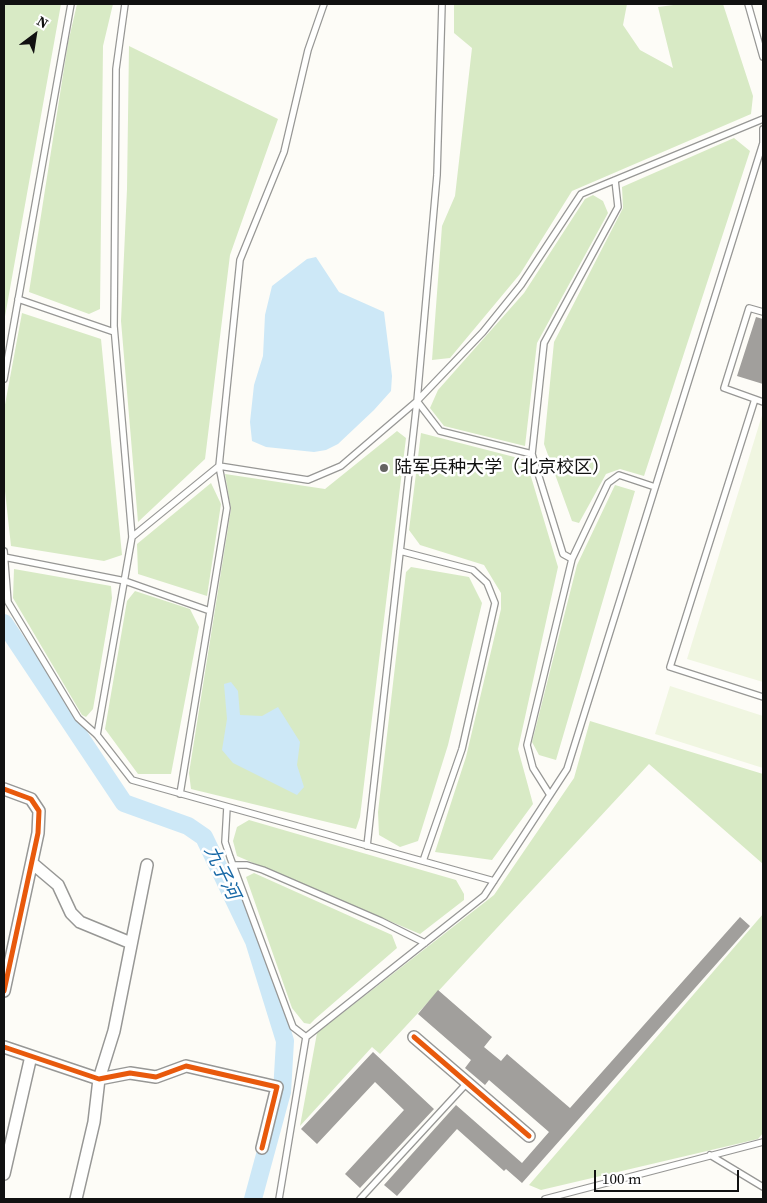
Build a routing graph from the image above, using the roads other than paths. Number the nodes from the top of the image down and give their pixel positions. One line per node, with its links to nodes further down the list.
1 (72, 4): 10 (lane)
2 (125, 4): 12 (lane)
3 (324, 4): 18 (lane)
4 (442, 4): 15 (lane)
5 (748, 4): 6 (lane)
6 (763, 57)
7 (763, 119): 9 (lane)
8 (763, 129): 19 (lane)
9 (615, 180): 15 (lane); 17 (lane)
10 (18, 299): 12 (lane); 13 (lane)
11 (763, 312): 14 (lane)
12 (114, 332): 20 (lane)
13 (4, 379)
14 (755, 399): 16 (lane); 27 (lane)
15 (417, 401): 17 (lane); 18 (lane); 22 (lane)
16 (763, 402)
17 (532, 454): 24 (lane)
18 (219, 466): 20 (lane); 26 (lane)
19 (655, 487): 24 (lane); 31 (lane)
20 (132, 537): 25 (lane)
21 (4, 551): 23 (lane)
22 (400, 551): 33 (lane); 34 (lane)
23 (4, 557): 25 (lane); 28 (lane)
24 (572, 559): 31 (lane)
25 (125, 581): 26 (lane); 28 (lane)
26 (210, 611): 30 (lane)
27 (763, 697)
28 (97, 735): 30 (lane)
29 (4, 789): 35 (street)
30 (180, 794): 32 (lane)
31 (550, 795): 38 (lane)
32 (227, 807): 33 (lane); 37 (lane)
33 (367, 846): 34 (lane)
34 (423, 861): 38 (lane)
35 (32, 863): 39 (street); 41 (street)
36 (147, 865): 39 (street)
37 (233, 865): 40 (lane); 43 (lane)
38 (494, 881): 40 (lane)
39 (131, 943): 46 (street)
40 (425, 943): 43 (lane)
41 (4, 991)
42 (414, 1037): 47 (street)
43 (306, 1038): 55 (lane)
44 (5, 1045): 45 (street)
45 (32, 1056): 46 (street); 52 (street)
46 (98, 1079): 50 (street); 54 (street)
47 (467, 1083): 48 (street); 56 (lane)
48 (529, 1136)
49 (763, 1142): 51 (lane)
50 (262, 1148)
51 (710, 1155): 53 (lane); 57 (lane)
52 (4, 1174)
53 (763, 1187)
54 (76, 1199)
55 (279, 1199)
56 (360, 1199)
57 (545, 1199)

